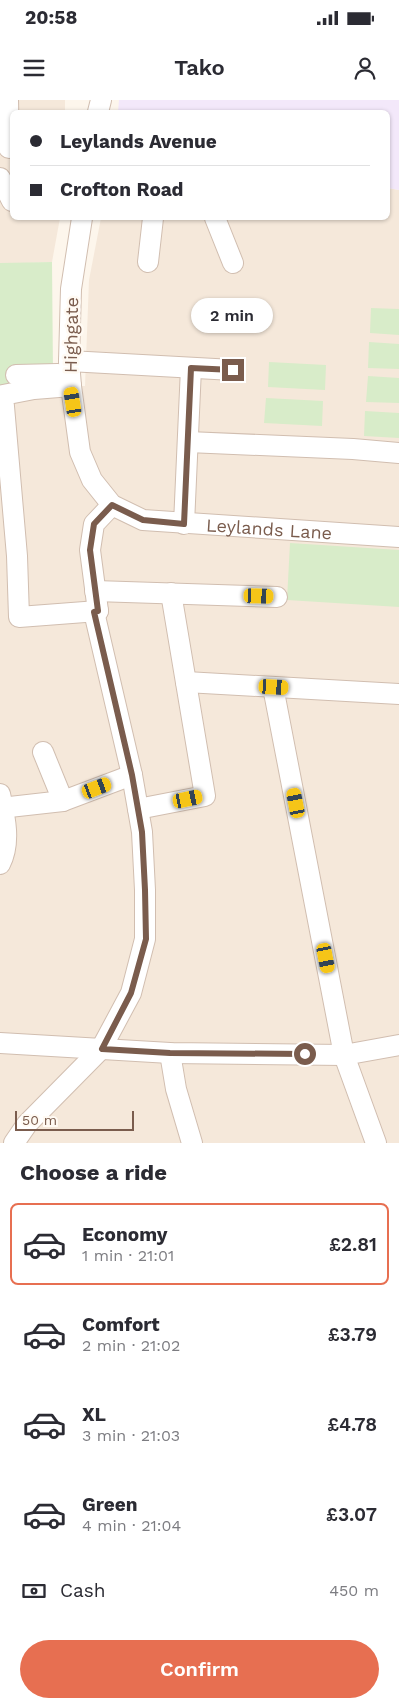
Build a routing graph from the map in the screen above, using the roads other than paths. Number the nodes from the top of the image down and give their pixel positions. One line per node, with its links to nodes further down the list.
1 (8, 100): 2 (street)
2 (7, 148)
3 (0, 178): 4 (street)
4 (10, 197)
5 (82, 220): 12 (street, Highgate)
6 (153, 220): 8 (street)
7 (215, 220): 9 (street)
8 (148, 262)
9 (233, 263)
10 (191, 368): 11 (street); 12 (street); 15 (street)
11 (233, 370)
12 (70, 374): 13 (street); 14 (street); 18 (street, Highgate)
13 (16, 375)
14 (2, 395): 17 (street)
15 (188, 442): 16 (street); 19 (street)
16 (399, 453)
17 (5, 487): 21 (street)
18 (112, 505): 19 (street, Leylands Lane); 22 (street)
19 (184, 524): 20 (street, Leylands Lane)
20 (399, 537)
21 (8, 557): 25 (street)
22 (95, 591): 23 (street); 25 (street)
23 (171, 593): 24 (street); 26 (street)
24 (277, 597)
25 (96, 612): 30 (street)
26 (186, 682): 27 (street); 33 (street)
27 (274, 687): 28 (street); 39 (street)
28 (399, 694)
29 (43, 752): 31 (street)
30 (132, 775): 31 (street); 33 (street)
31 (63, 801): 32 (street)
32 (1, 803): 34 (street)
33 (138, 809): 37 (street)
34 (0, 864)
35 (0, 1043): 37 (street)
36 (399, 1045): 39 (street)
37 (102, 1049): 38 (street); 40 (street)
38 (170, 1053): 39 (street); 41 (street)
39 (344, 1055): 42 (street)
40 (14, 1143)
41 (192, 1143)
42 (376, 1143)

